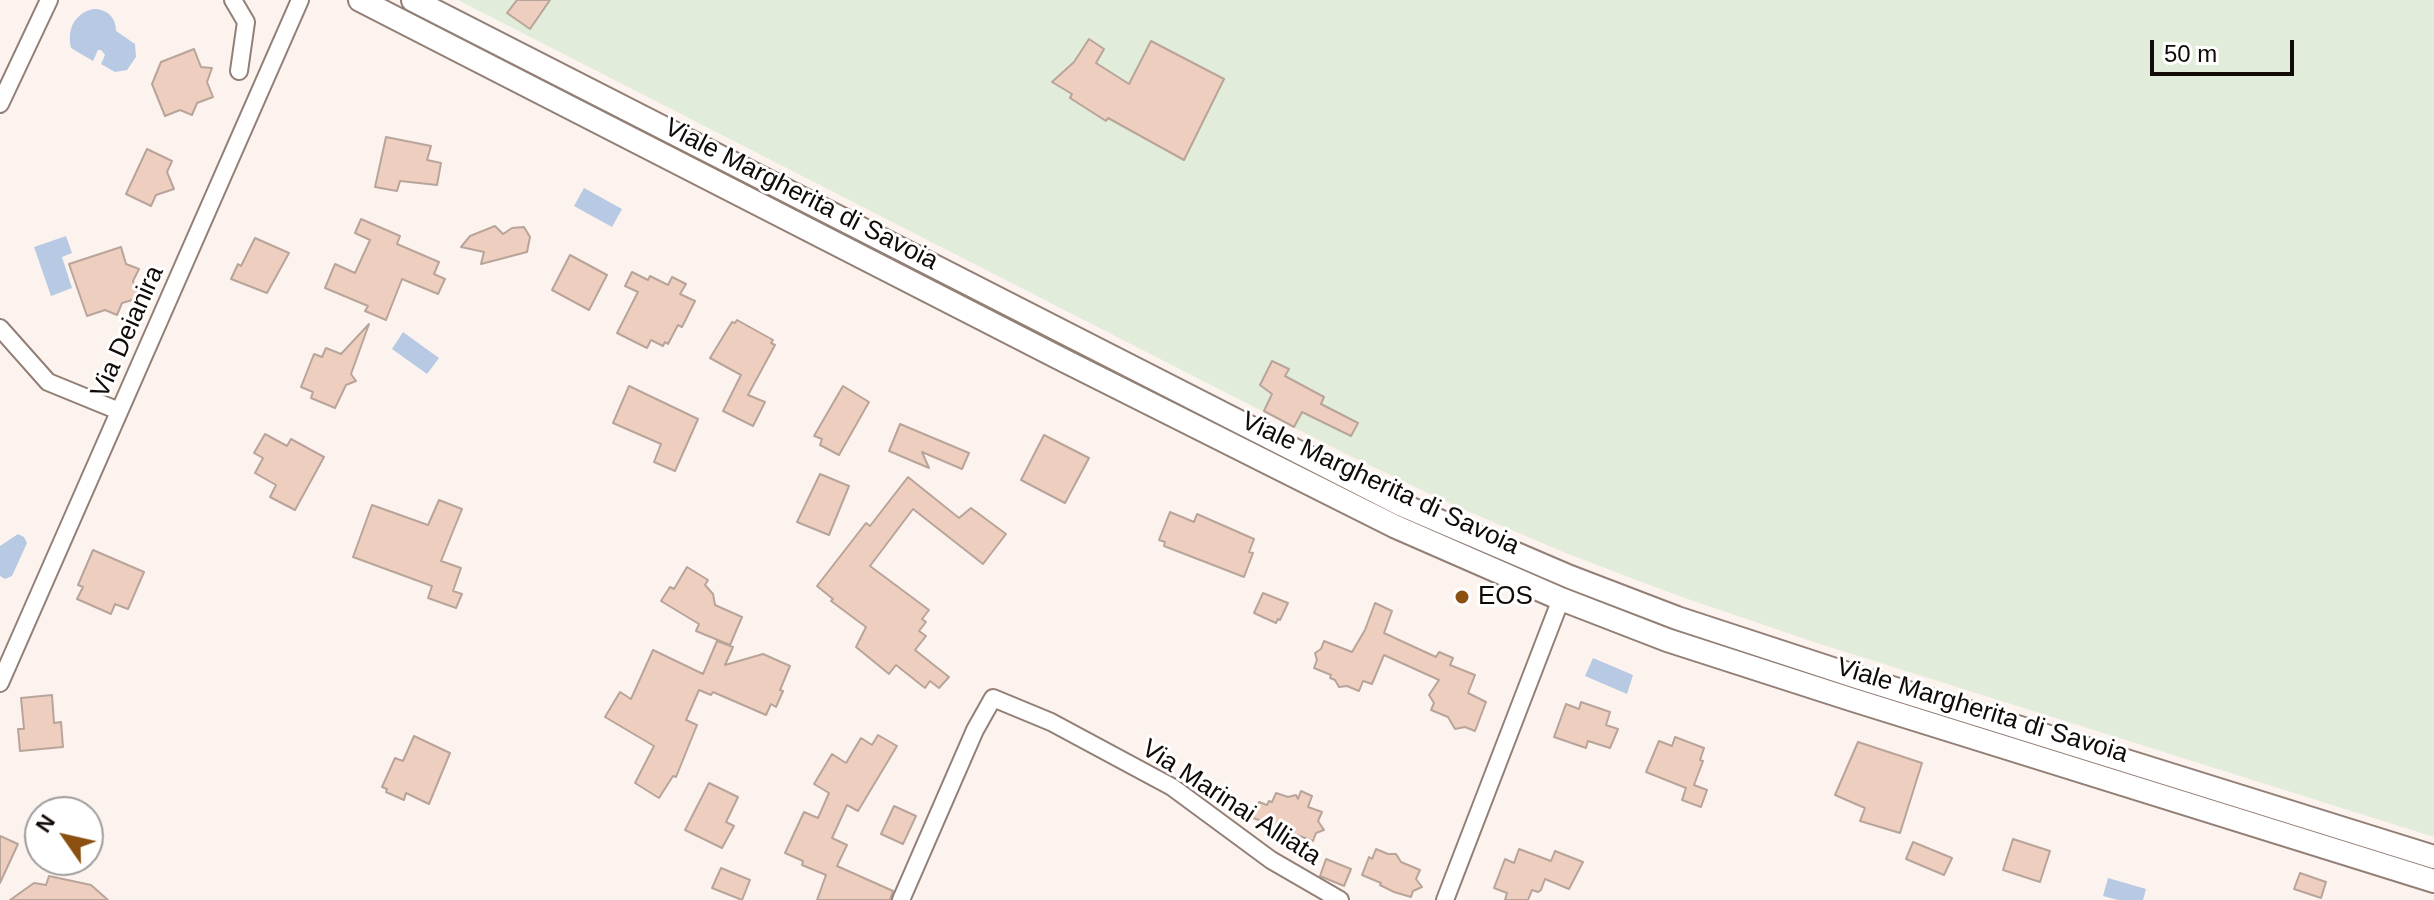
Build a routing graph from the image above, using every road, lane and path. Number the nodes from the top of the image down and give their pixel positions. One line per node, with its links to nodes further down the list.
1 (49, 0): 7 (street)
2 (233, 0): 6 (street)
3 (300, 0): 9 (street, Via Deianira)
4 (360, 0): 10 (street, Viale Margherita di Savoia)
5 (413, 0): 12 (street, Viale Margherita di Savoia)
6 (239, 71)
7 (0, 104)
8 (0, 328): 9 (street)
9 (119, 411): 11 (street, Via Deianira)
10 (1561, 599): 13 (street, Viale Margherita di Savoia); 16 (street)
11 (0, 683)
12 (2434, 857)
13 (2434, 881)
14 (901, 900): 15 (street, Via Marinai Alliata)
15 (1340, 900)
16 (1445, 900)

